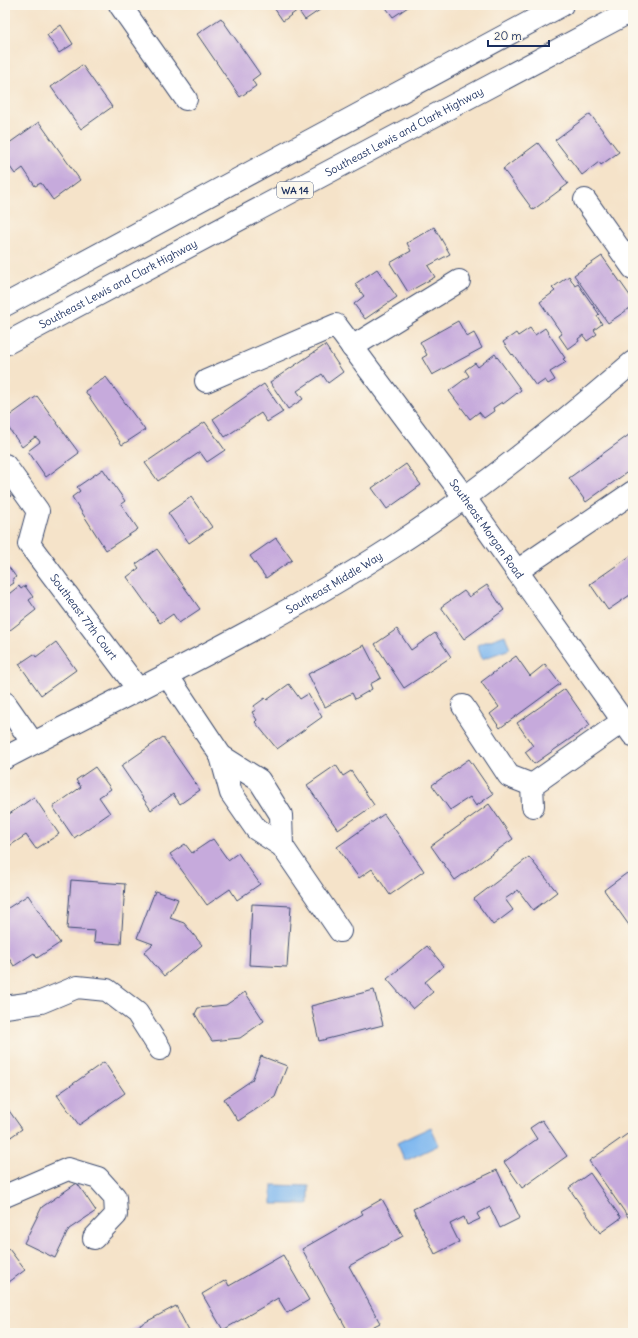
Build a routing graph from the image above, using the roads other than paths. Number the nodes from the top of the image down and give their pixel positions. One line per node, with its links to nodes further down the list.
1 (120, 5): 4 (main road)
2 (562, 5): 8 (main road)
3 (633, 10): 9 (main road, Southeast Lewis and Clark Highway / WA 14)
4 (186, 99)
5 (585, 200): 6 (main road)
6 (633, 268)
7 (459, 281): 10 (main road)
8 (5, 304)
9 (5, 344)
10 (352, 347): 12 (main road, Southeast Morgan Road); 15 (main road, Southeast Morgan Road)
11 (633, 362): 15 (main road, Southeast Middle Way)
12 (206, 381)
13 (5, 465): 18 (main road, Southeast 77th Court)
14 (633, 492): 16 (main road)
15 (465, 498): 16 (main road, Southeast Morgan Road); 17 (main road, Southeast Middle Way)
16 (517, 572): 21 (main road, Southeast Morgan Road)
17 (167, 675): 18 (main road, Southeast Middle Way); 23 (main road)
18 (138, 689): 22 (main road, Southeast Middle Way)
19 (5, 703): 22 (main road)
20 (463, 706): 21 (main road)
21 (628, 728)
22 (33, 743): 24 (main road, Southeast Middle Way)
23 (221, 756): 25 (main road); 25 (main road)
24 (5, 758)
25 (282, 846): 26 (main road)
26 (340, 931)
27 (5, 1007): 28 (main road)
28 (160, 1049)
29 (5, 1196): 30 (main road)
30 (94, 1238)

